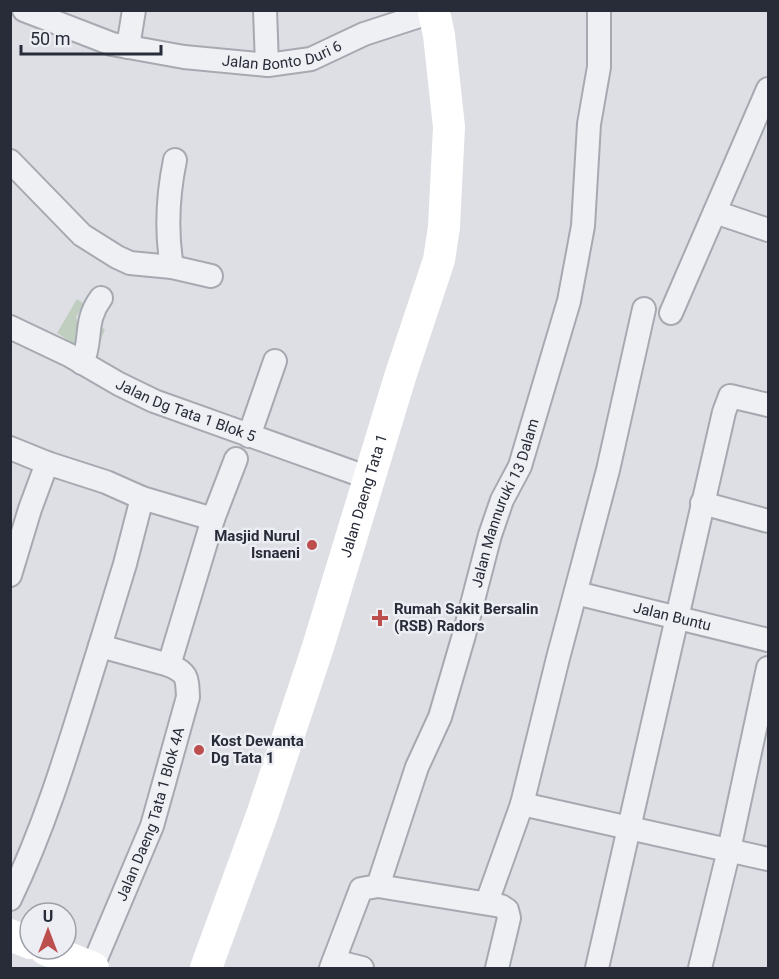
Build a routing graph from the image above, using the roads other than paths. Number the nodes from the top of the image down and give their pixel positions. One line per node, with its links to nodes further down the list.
1 (24, 10): 6 (street, Jalan Bonto Duri 6)
2 (134, 10): 6 (street)
3 (265, 10): 7 (street)
4 (599, 10): 42 (street, Jalan Mannuruki 13 Dalam)
5 (435, 11): 7 (street, Jalan Bonto Duri 6); 26 (street, Jalan Daeng Tata 1)
6 (128, 47): 7 (street, Jalan Bonto Duri 6)
7 (267, 65)
8 (768, 89): 11 (street)
9 (175, 160): 13 (street)
10 (10, 161): 13 (street)
11 (715, 212): 12 (street); 17 (street)
12 (768, 230)
13 (172, 267): 14 (street)
14 (211, 276)
15 (101, 298): 20 (street)
16 (644, 309): 32 (street)
17 (671, 313)
18 (10, 327): 20 (street, Jalan Dg Tata 1 Blok 5)
19 (275, 361): 22 (street)
20 (82, 363): 22 (street, Jalan Dg Tata 1 Blok 5)
21 (768, 405): 28 (street)
22 (249, 436): 26 (street, Jalan Dg Tata 1 Blok 5)
23 (10, 448): 25 (street)
24 (236, 459): 29 (street)
25 (46, 463): 27 (street); 31 (street)
26 (369, 478): 48 (street, Jalan Daeng Tata 1)
27 (142, 498): 29 (street); 35 (street)
28 (702, 503): 30 (street); 33 (street)
29 (213, 519): 36 (street)
30 (768, 521)
31 (10, 575)
32 (576, 593): 33 (street, Jalan Buntu); 38 (street)
33 (678, 618): 34 (street, Jalan Buntu); 39 (street)
34 (768, 640)
35 (100, 646): 36 (street); 43 (street)
36 (169, 666): 47 (street, Jalan Daeng Tata 1 Blok 4A)
37 (768, 668): 40 (street)
38 (522, 804): 39 (street); 44 (street)
39 (630, 828): 40 (street); 51 (street)
40 (729, 850): 41 (street); 52 (street)
41 (768, 859)
42 (378, 886): 44 (street); 46 (street)
43 (10, 899)
44 (487, 902): 50 (street)
45 (75, 961): 47 (street)
46 (333, 965): 49 (street)
47 (93, 968)
48 (206, 969)
49 (362, 969)
50 (497, 969)
51 (597, 969)
52 (700, 969)

